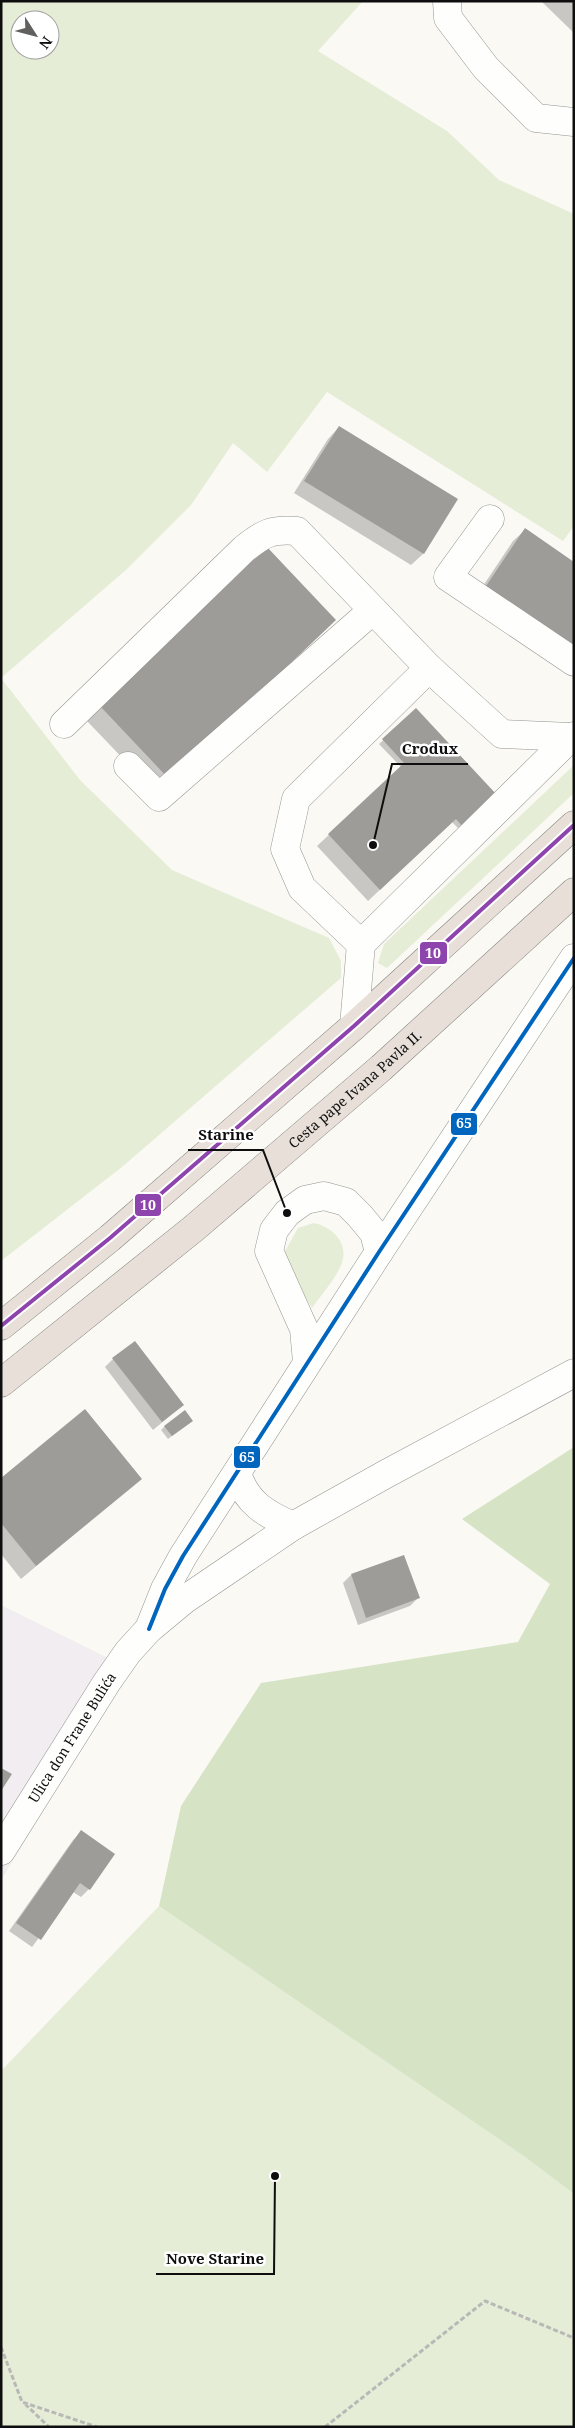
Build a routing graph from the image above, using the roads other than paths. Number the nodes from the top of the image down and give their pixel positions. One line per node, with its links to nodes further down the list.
1 (447, 1): 2 (street)
2 (574, 122)
3 (490, 519): 5 (street)
4 (373, 610): 6 (street); 7 (street); 9 (street)
5 (574, 662)
6 (429, 668): 8 (street); 12 (street)
7 (64, 724)
8 (572, 737): 12 (street)
9 (128, 766)
10 (574, 825): 14 (highway)
11 (574, 892): 19 (highway, Cesta pape Ivana Pavla II.)
12 (361, 944): 14 (street)
13 (574, 958): 15 (street)
14 (354, 1026): 16 (highway)
15 (379, 1252): 17 (street); 17 (street)
16 (1, 1326)
17 (308, 1362): 20 (street)
18 (574, 1373): 21 (street)
19 (1, 1383)
20 (236, 1473): 21 (street); 22 (street)
21 (294, 1526): 22 (street)
22 (149, 1629): 23 (street, Ulica don Frane Bulića)
23 (1, 1851)

